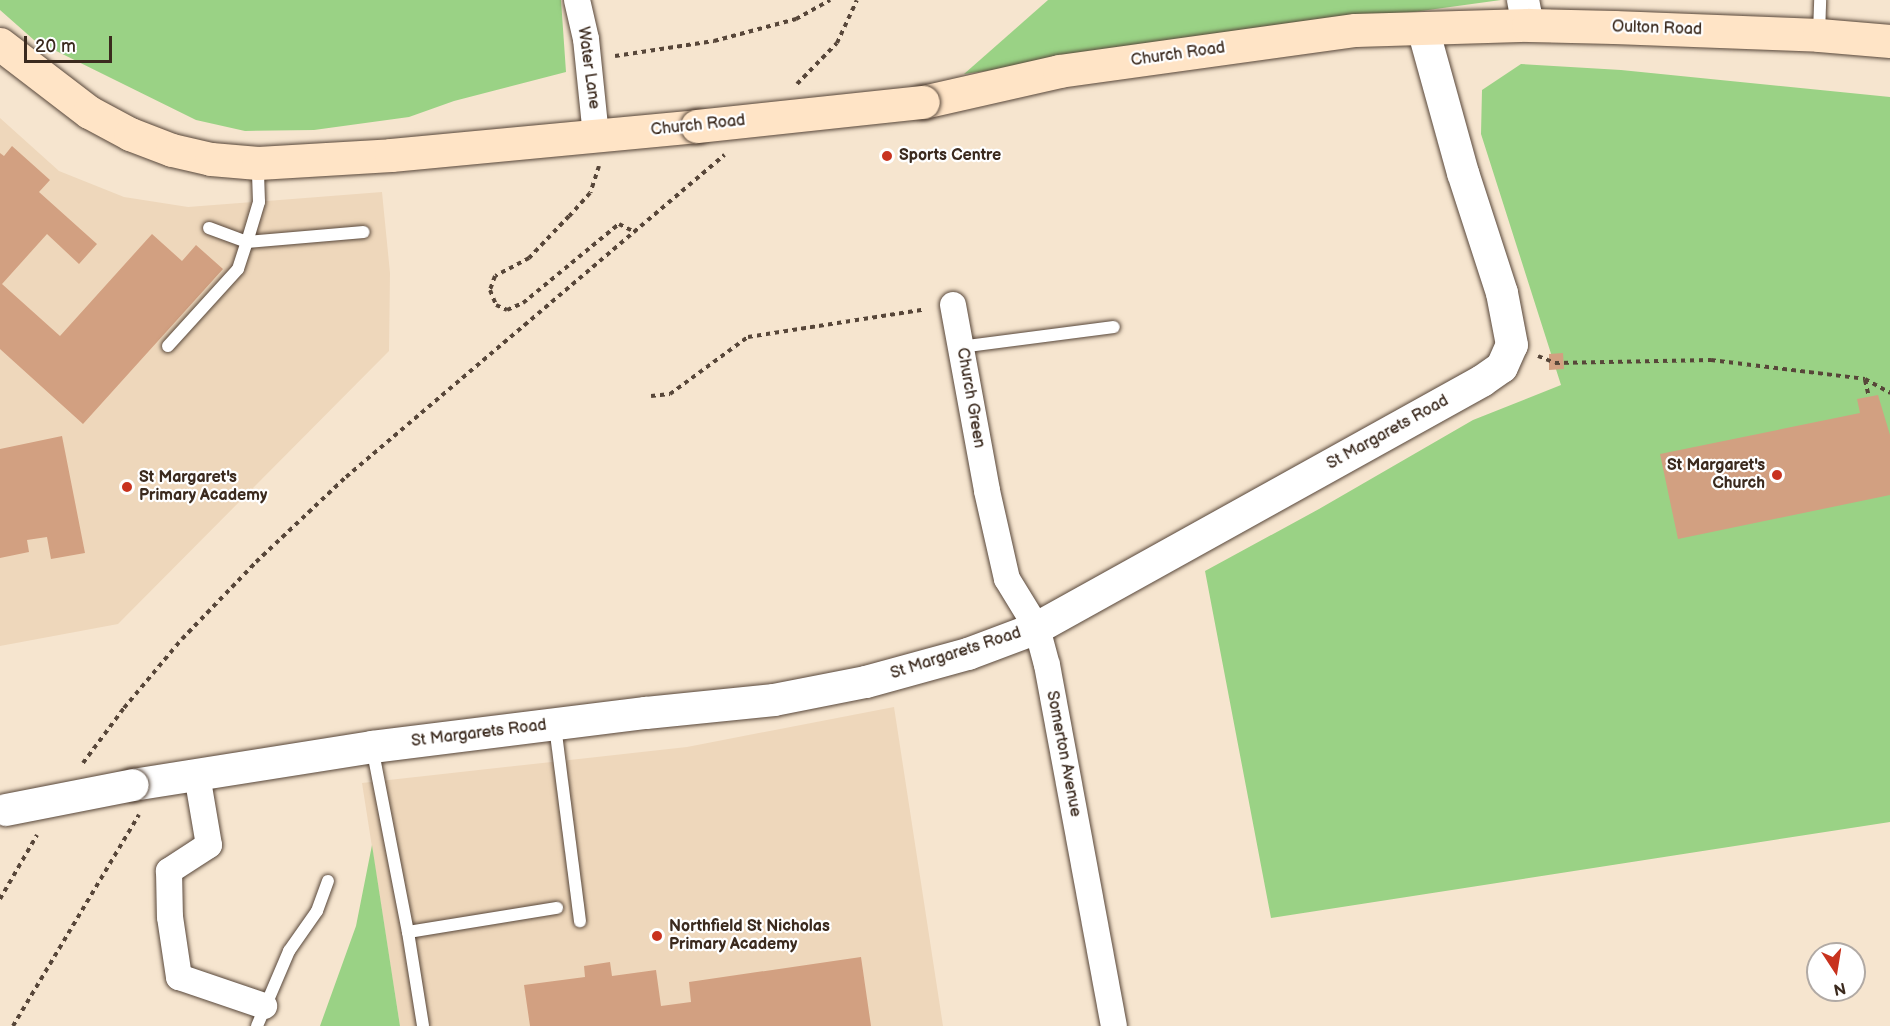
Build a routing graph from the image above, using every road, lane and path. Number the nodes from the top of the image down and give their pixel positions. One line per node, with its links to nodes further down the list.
1 (577, 0): 10 (street, Water Lane)
2 (830, 0): 10 (path)
3 (857, 0): 11 (path)
4 (1820, 0): 7 (lane)
5 (1526, 13): 6 (main road, Oulton Road); 7 (main road, Oulton Road)
6 (1423, 29): 12 (main road, Church Road, bridge); 21 (street)
7 (1819, 35): 8 (main road, Oulton Road)
8 (1890, 41)
9 (0, 44): 14 (main road, Church Road)
10 (588, 60): 12 (street, Water Lane)
11 (796, 85)
12 (596, 136): 14 (main road, Church Road); 17 (path)
13 (730, 150): 17 (path)
14 (258, 163): 18 (lane)
15 (210, 228): 18 (lane)
16 (364, 232): 18 (lane)
17 (636, 232): 32 (path)
18 (247, 242): 22 (lane)
19 (953, 305): 23 (street, Church Green); 26 (path)
20 (1114, 327): 23 (lane)
21 (1512, 345): 24 (path); 29 (street, St Margarets Road)
22 (168, 346)
23 (960, 347): 28 (street, Church Green)
24 (1865, 379): 25 (path); 27 (path)
25 (1890, 393)
26 (651, 396)
27 (1869, 397)
28 (987, 491): 29 (street, Somerton Avenue)
29 (1037, 628): 30 (street, St Margarets Road); 45 (street, Somerton Avenue)
30 (555, 725): 31 (street, St Margarets Road); 40 (lane)
31 (372, 747): 33 (street, St Margarets Road); 41 (lane)
32 (82, 765)
33 (197, 775): 34 (street, St Margarets Road); 42 (street)
34 (146, 783): 35 (street, St Margarets Road, bridge); 43 (path)
35 (3, 811)
36 (39, 833): 38 (path)
37 (328, 881): 42 (lane)
38 (0, 899)
39 (557, 908): 41 (lane)
40 (580, 921)
41 (408, 932): 44 (lane)
42 (260, 1016)
43 (13, 1026)
44 (423, 1026)
45 (1114, 1026)

